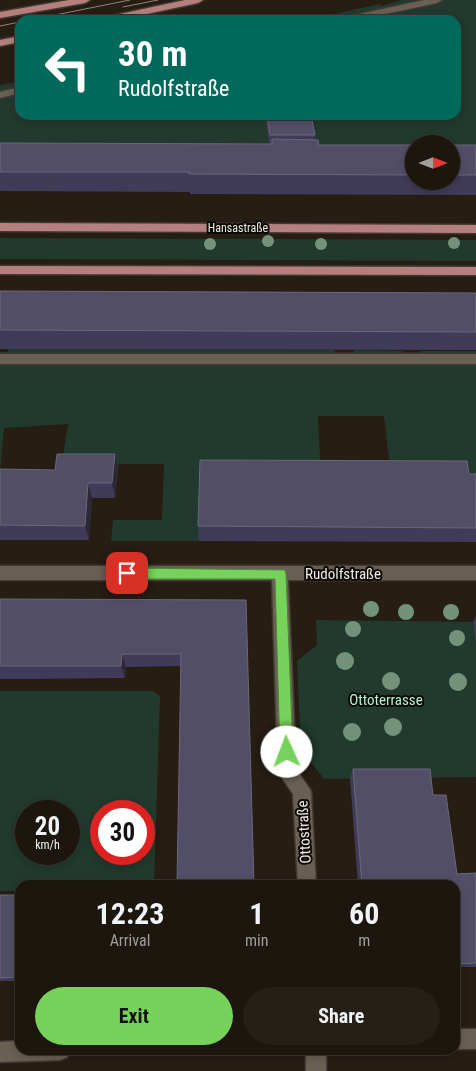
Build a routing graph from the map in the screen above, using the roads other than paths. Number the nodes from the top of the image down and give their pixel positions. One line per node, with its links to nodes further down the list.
1 (84, 0): 4 (main road)
2 (198, 0): 5 (main road)
3 (437, 0): 6 (street)
4 (0, 15)
5 (129, 15)
6 (368, 15)
7 (15, 40): 8 (main road)
8 (0, 43)
9 (15, 91): 10 (street)
10 (0, 95)
11 (0, 227): 12 (main road, Hansastraße)
12 (476, 229)
13 (0, 270): 14 (main road)
14 (476, 271)
15 (0, 359): 16 (street)
16 (476, 359)
17 (0, 573): 18 (street, Rudolfstraße)
18 (280, 574): 19 (street, Rudolfstraße); 20 (street, Ottostraße)
19 (476, 574)
20 (307, 880)
21 (460, 1039): 22 (street)
22 (476, 1039)
23 (0, 1052): 24 (street)
24 (15, 1052)
25 (316, 1055): 26 (street)
26 (316, 1071)

